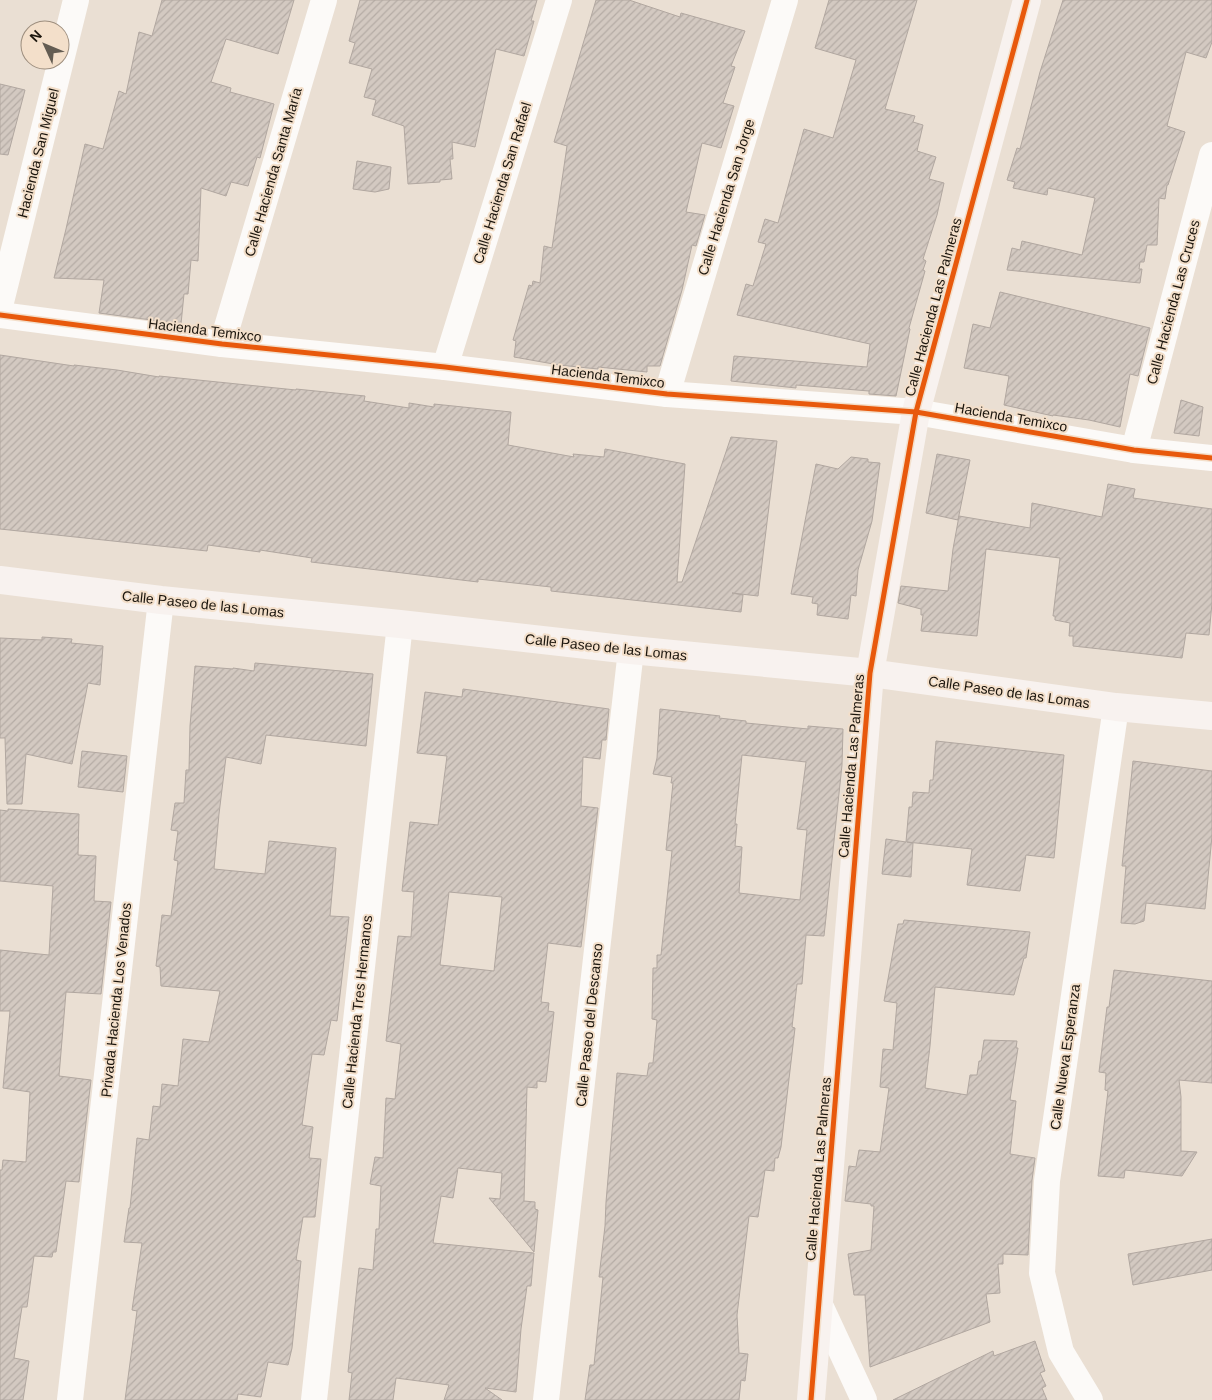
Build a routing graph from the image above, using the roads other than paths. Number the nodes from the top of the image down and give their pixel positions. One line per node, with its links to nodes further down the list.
1 (76, 0): 7 (street, Hacienda San Miguel)
2 (324, 0): 9 (street, Calle Hacienda Santa María)
3 (559, 0): 10 (street, Calle Hacienda San Rafael)
4 (785, 0): 11 (street, Calle Hacienda San Jorge)
5 (1027, 0): 12 (street, Calle Hacienda Las Palmeras)
6 (1212, 156): 13 (street, Calle Hacienda Las Cruces)
7 (0, 306)
8 (0, 315): 9 (street, Hacienda Temixco)
9 (222, 344): 10 (street, Hacienda Temixco)
10 (445, 367): 11 (street, Hacienda Temixco)
11 (667, 394): 12 (street, Hacienda Temixco)
12 (916, 412): 13 (street, Hacienda Temixco); 19 (street, Calle Hacienda Las Palmeras)
13 (1134, 450): 14 (street, Hacienda Temixco)
14 (1212, 458)
15 (0, 580): 16 (street, Calle Paseo de las Lomas)
16 (161, 600): 17 (street, Calle Paseo de las Lomas); 23 (street, Privada Hacienda Los Venados)
17 (400, 624): 18 (street, Calle Paseo de las Lomas); 24 (street, Calle Hacienda Tres Hermanos)
18 (631, 650): 19 (street, Calle Paseo de las Lomas); 25 (street, Calle Paseo del Descanso)
19 (870, 673): 20 (street, Calle Paseo de las Lomas); 22 (street, Calle Hacienda Las Palmeras)
20 (1116, 707): 21 (street, Calle Paseo de las Lomas); 28 (street, Calle Nueva Esperanza)
21 (1212, 716)
22 (818, 1303): 26 (street, Calle Hacienda Las Palmeras); 27 (street)
23 (70, 1400)
24 (314, 1400)
25 (546, 1400)
26 (811, 1400)
27 (864, 1400)
28 (1090, 1400)

